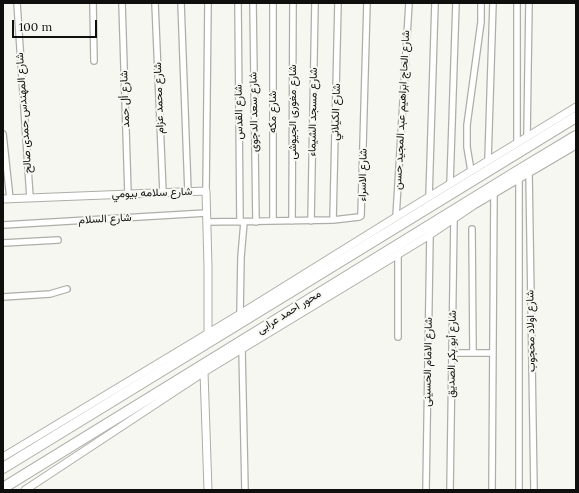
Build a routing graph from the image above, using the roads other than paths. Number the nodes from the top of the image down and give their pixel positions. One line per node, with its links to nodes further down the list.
1 (17, 3): 40 (street, شارع المهندس حمدى صالح)
2 (93, 3): 21 (street)
3 (122, 3): 38 (street, شارع أل حمد)
4 (155, 3): 36 (street, شارع محمد عزام)
5 (181, 3): 35 (street)
6 (208, 3): 34 (street)
7 (238, 3): 50 (street, شارع القدس)
8 (253, 3): 51 (street, شارع سعد الدجوى)
9 (273, 3): 47 (street, شارع مكه)
10 (293, 3): 48 (street, شارع مغورى الجيوشى)
11 (315, 3): 45 (street, شارع مسجد الشيماء)
12 (338, 3): 46 (street, شارع الكيلاني)
13 (367, 3): 46 (street, شارع الاسراء)
14 (409, 3): 43 (street, شارع الحاج ابراهيم عبد المجيد حسن)
15 (435, 3): 39 (street)
16 (456, 3): 33 (street)
17 (481, 3): 30 (street)
18 (493, 3): 29 (street)
19 (517, 3): 27 (street)
20 (529, 3): 25 (street)
21 (94, 61)
22 (576, 107): 25 (street)
23 (576, 117): 69 (highway, محور احمد عرابى)
24 (3, 134): 41 (street)
25 (527, 136): 27 (street)
26 (576, 136): 70 (highway, محور احمد عرابى)
27 (517, 142): 29 (street)
28 (576, 145): 31 (street)
29 (488, 160): 30 (street)
30 (471, 171): 33 (street)
31 (529, 173): 32 (street); 78 (street, شارع اولاد محجوب)
32 (519, 178): 37 (street); 77 (street)
33 (450, 184): 39 (street)
34 (206, 191): 35 (street, شارع سلامه بيومي); 42 (street, شارع سلامه بيومي)
35 (188, 192): 36 (street, شارع سلامه بيومي)
36 (163, 193): 38 (street, شارع سلامه بيومي)
37 (494, 193): 44 (street); 66 (street)
38 (128, 194): 40 (street, شارع سلامه بيومي)
39 (429, 197): 43 (street)
40 (30, 198): 41 (street, شارع سلامه بيومي)
41 (7, 199)
42 (206, 213): 49 (street, شارع سلامه بيومي); 52 (street, شارع السلام)
43 (396, 216): 60 (street)
44 (454, 218): 54 (street); 64 (street, شارع أبو بكر الصديق)
45 (311, 220): 46 (street, شارع الاسراء); 48 (street, شارع الاسراء)
46 (333, 220)
47 (273, 221): 48 (street, شارع الاسراء); 51 (street, شارع الاسراء)
48 (292, 221)
49 (206, 222): 50 (street, شارع الاسراء); 61 (street, شارع سلامه بيومي)
50 (242, 222): 51 (street, شارع الاسراء); 60 (street, شارع القدس)
51 (256, 222)
52 (3, 225)
53 (472, 230): 65 (street)
54 (430, 234): 57 (street); 74 (street, شارع الامام الحسينى)
55 (58, 240): 56 (street)
56 (3, 243)
57 (398, 254): 62 (street); 63 (street)
58 (67, 289): 59 (street)
59 (3, 297)
60 (240, 314): 61 (street)
61 (208, 334): 68 (street)
62 (398, 337)
63 (242, 349): 67 (street); 73 (street)
64 (452, 353): 65 (street); 75 (street, شارع أبو بكر الصديق)
65 (473, 353): 66 (street)
66 (493, 353): 76 (street)
67 (204, 372): 71 (street); 72 (street)
68 (3, 457)
69 (3, 468)
70 (3, 488)
71 (25, 490)
72 (208, 490)
73 (245, 490)
74 (426, 490)
75 (450, 490)
76 (492, 490)
77 (519, 490)
78 (534, 490)

